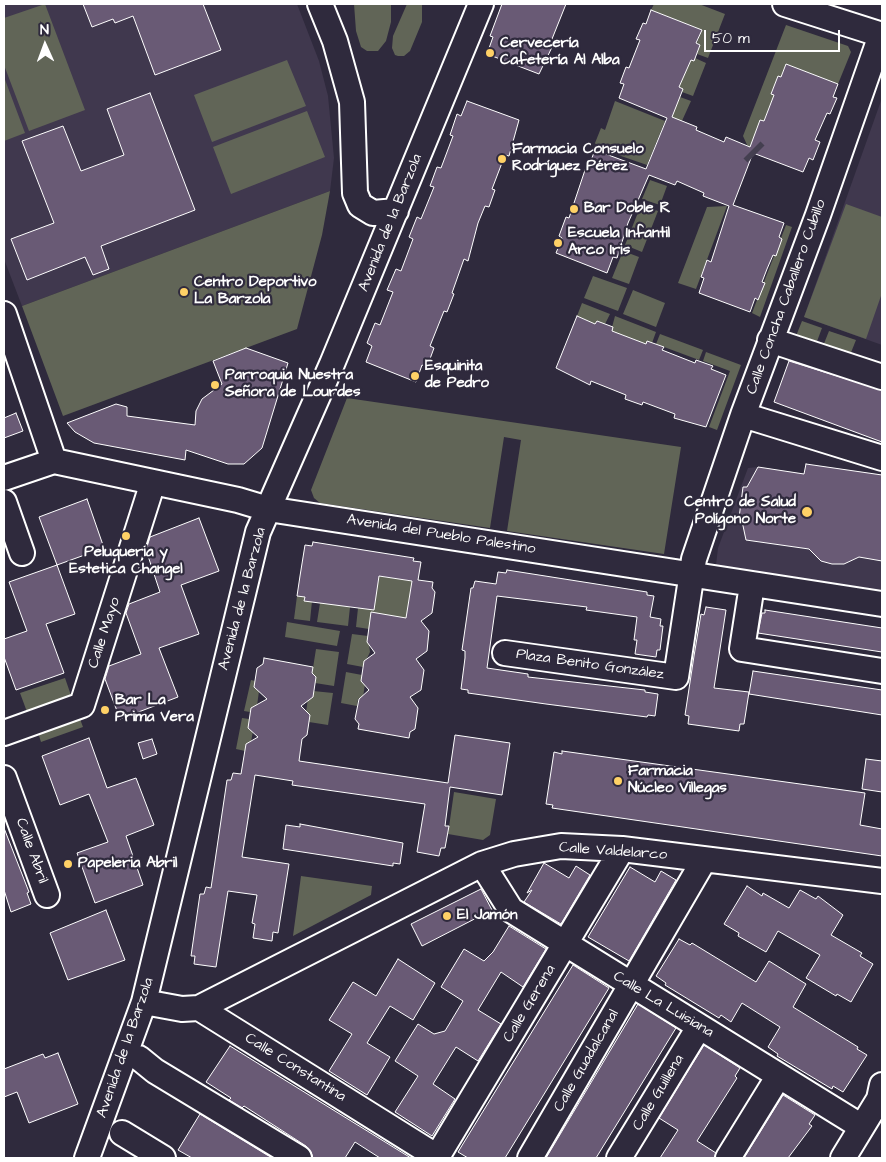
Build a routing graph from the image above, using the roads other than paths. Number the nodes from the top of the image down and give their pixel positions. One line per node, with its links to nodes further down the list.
1 (320, 4): 5 (street)
2 (481, 4): 5 (street, Avenida de la Barzola)
3 (785, 4): 4 (street)
4 (882, 35): 7 (street, Calle Concha Caballero Cubillo)
5 (396, 211): 15 (street, Avenida de la Barzola)
6 (4, 316): 11 (street)
7 (770, 340): 8 (street); 9 (street, Calle Concha Caballero Cubillo)
8 (882, 377)
9 (743, 415): 10 (street); 17 (street, Calle Concha Caballero Cubillo)
10 (882, 458)
11 (54, 462): 12 (street, Avenida del Pueblo Palestino); 13 (street, Avenida del Pueblo Palestino)
12 (4, 478)
13 (153, 482): 15 (street, Avenida del Pueblo Palestino); 22 (street, Calle Mayo)
14 (4, 502): 16 (street)
15 (268, 509): 17 (street, Avenida del Pueblo Palestino); 31 (street, Avenida de la Barzola)
16 (22, 553)
17 (693, 567): 18 (street, Avenida del Pueblo Palestino); 20 (street, Plaza Benito González)
18 (752, 585): 19 (street, Avenida del Pueblo Palestino); 21 (street)
19 (882, 604)
20 (505, 654)
21 (882, 671)
22 (4, 733)
23 (4, 778): 28 (street, Calle Abril)
24 (622, 849): 25 (street, Calle Valdelarco); 26 (street, Calle Valdelarco); 29 (street, Calle Gerena)
25 (704, 860): 27 (street, Calle Valdelarco); 30 (street, Calle Guadalcanal)
26 (482, 864): 29 (street, Calle La Luisiana); 32 (street, Calle Valdelarco)
27 (882, 881)
28 (47, 895)
29 (565, 946): 30 (street, Calle La Luisiana); 42 (street, Calle Gerena)
30 (631, 986): 33 (street, Calle La Luisiana); 43 (street, Calle Guadalcanal)
31 (144, 1002): 32 (street); 39 (street, Avenida de la Barzola)
32 (199, 1008): 42 (street, Calle Constantina)
33 (699, 1027): 35 (street, Calle La Luisiana); 44 (street, Calle Guillena)
34 (139, 1058): 41 (street)
35 (778, 1077): 37 (street, Calle La Luisiana); 45 (street)
36 (882, 1085): 37 (street)
37 (862, 1128): 46 (street)
38 (122, 1133): 40 (street)
39 (87, 1158)
40 (163, 1158)
41 (299, 1158)
42 (438, 1158)
43 (530, 1158)
44 (619, 1158)
45 (728, 1158)
46 (843, 1158)

